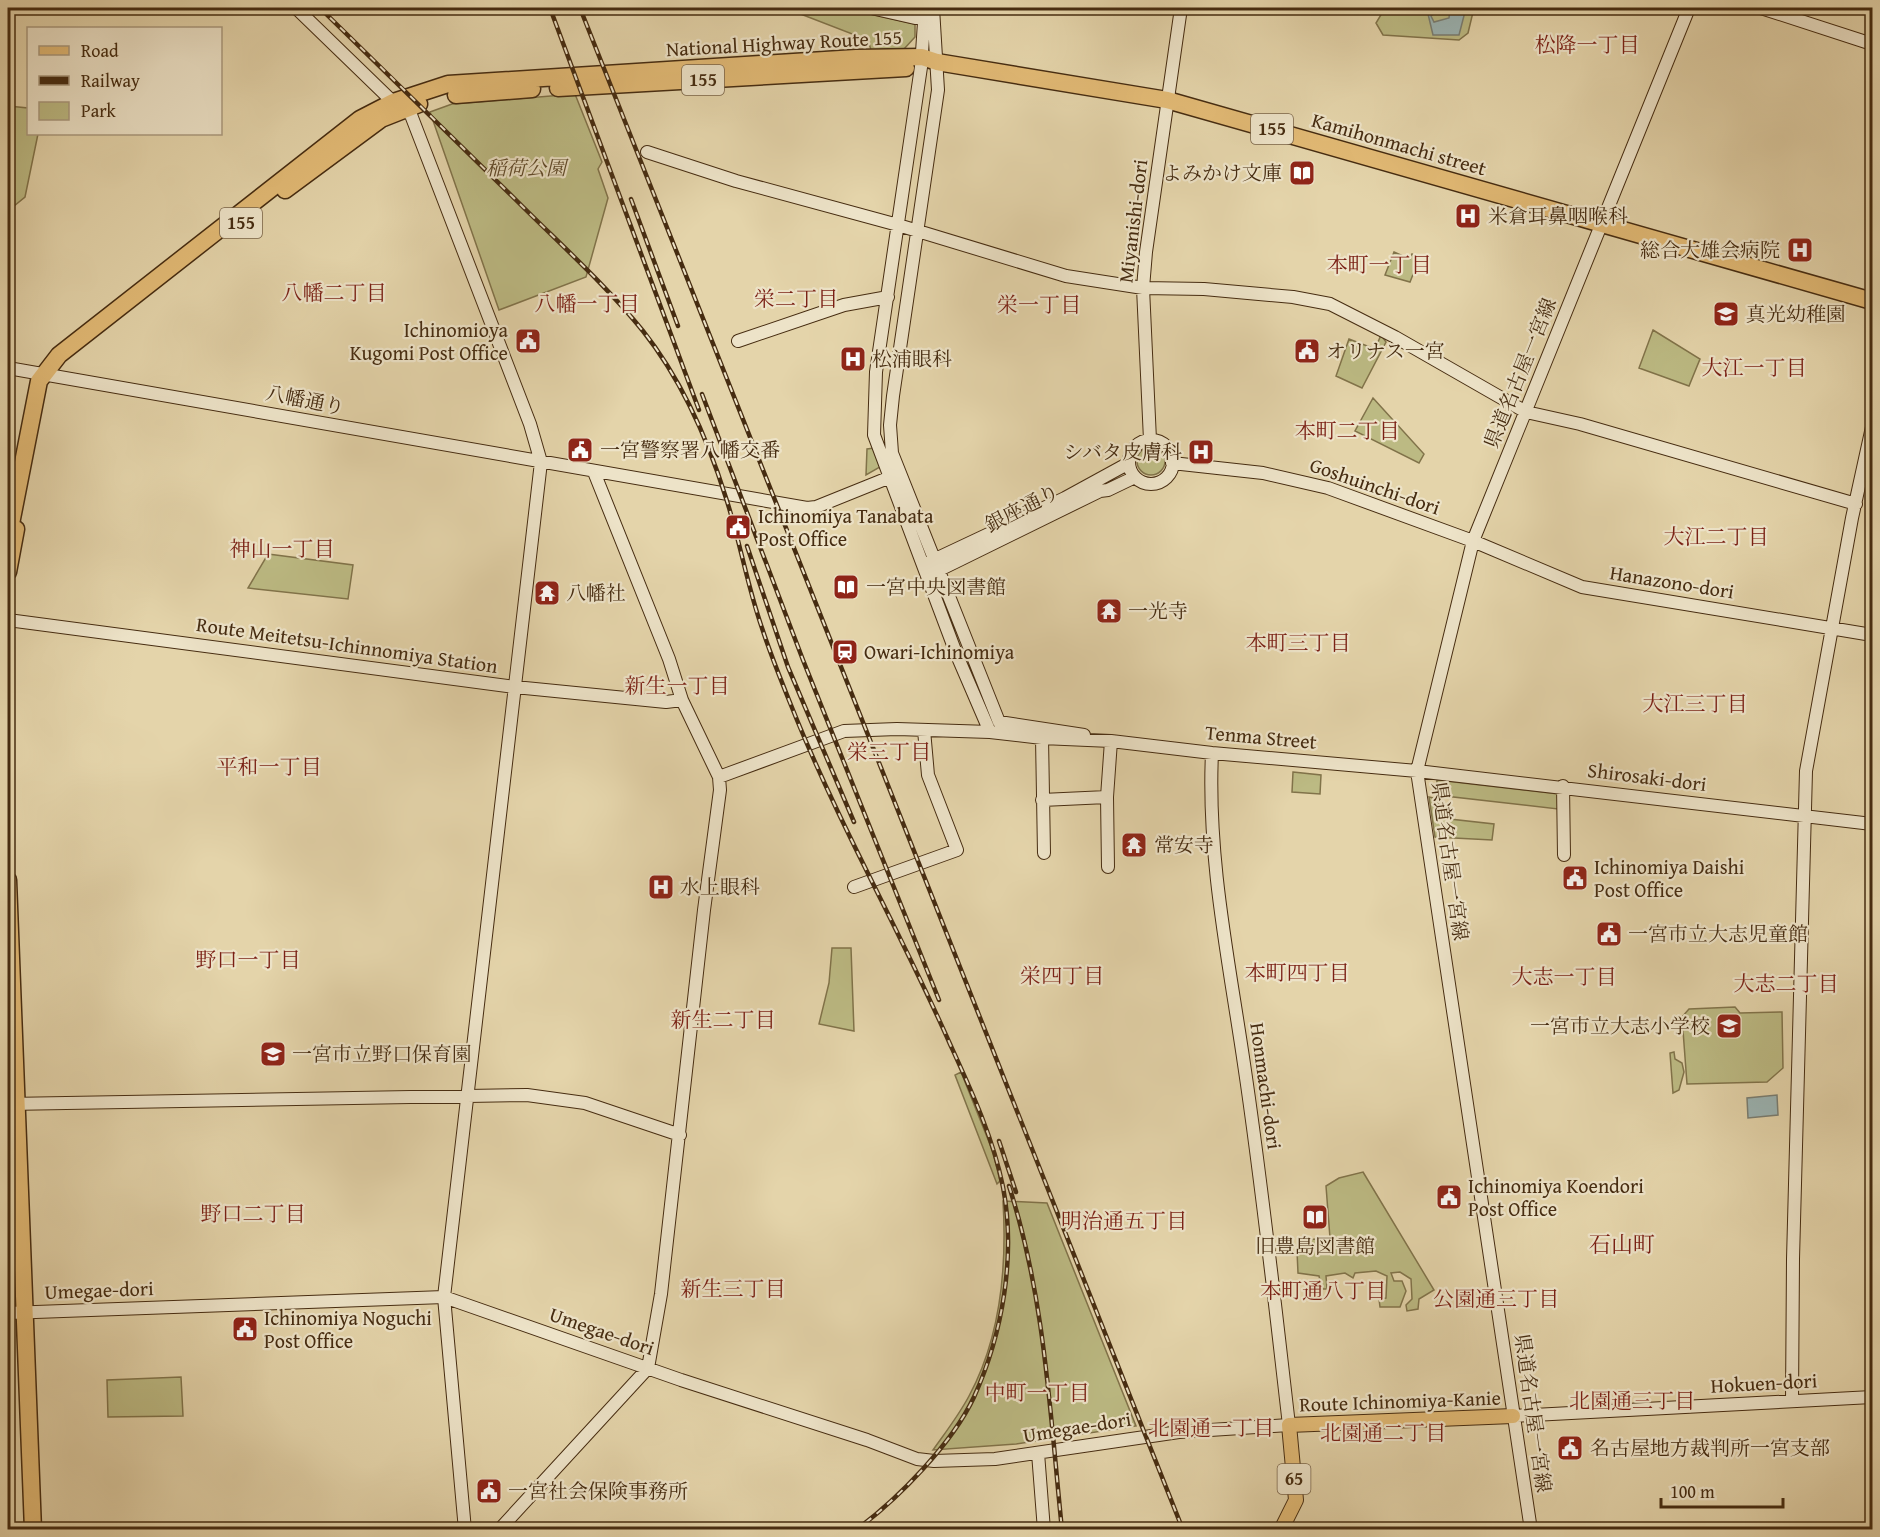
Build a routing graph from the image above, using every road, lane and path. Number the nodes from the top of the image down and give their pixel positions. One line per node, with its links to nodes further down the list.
1 (296, 8): 11 (street)
2 (871, 8): 7 (street)
3 (1181, 8): 10 (street, Miyanishi-dori)
4 (1689, 8): 13 (street, 県道名古屋一宮線)
5 (1761, 8): 6 (street)
6 (1778, 10): 8 (street)
7 (929, 12): 9 (street)
8 (1872, 44)
9 (927, 62): 10 (highway, Kamihonmachi street / 155); 11 (highway, National Highway Route 155 / 155); 14 (street); 15 (street)
10 (1167, 100): 13 (highway, Kamihonmachi street / 155); 16 (street, Miyanishi-dori)
11 (399, 106): 21 (highway, National Highway Route 155 / 155); 25 (street)
12 (647, 152): 14 (street)
13 (1602, 224): 18 (highway, 155); 22 (street, 県道名古屋一宮線)
14 (898, 225): 15 (street); 17 (street)
15 (916, 231): 16 (street); 34 (street)
16 (1143, 288): 22 (street); 24 (street, Miyanishi-dori)
17 (888, 297): 19 (street); 30 (street)
18 (1872, 301)
19 (738, 341)
20 (8, 368): 21 (street, 八幡通り)
21 (49, 374): 25 (street, 八幡通り); 32 (highway, National Highway Route 155 / 155); 35 (highway, National Highway Route 155 / 155)
22 (1526, 412): 31 (street); 33 (street, 県道名古屋一宮線)
23 (1872, 427): 31 (street)
24 (1150, 440): 26 (street); 27 (street)
25 (541, 462): 28 (street, 八幡通り); 39 (street)
26 (1129, 463): 29 (street); 34 (street, 銀座通り)
27 (1172, 463): 29 (street); 33 (street, Goshuinchi-dori)
28 (594, 472): 30 (street, 八幡通り); 40 (street)
29 (1135, 477): 34 (street, 銀座通り)
30 (888, 478): 34 (street)
31 (1856, 504): 37 (street)
32 (8, 539)
33 (1473, 541): 37 (street, Hanazono-dori); 47 (street, 県道名古屋一宮線)
34 (930, 568): 41 (street); 43 (street)
35 (8, 572)
36 (8, 620): 39 (street, Route Meitetsu-Ichinnomiya Station)
37 (1832, 628): 38 (street, Hanazono-dori); 52 (street)
38 (1872, 635)
39 (515, 687): 40 (street, Route Meitetsu-Ichinnomiya Station); 59 (street)
40 (681, 700): 48 (street)
41 (999, 722): 43 (street); 45 (street, Tenma Street)
42 (924, 730): 43 (street, Tenma Street); 48 (street, Tenma Street); 58 (street)
43 (990, 732): 44 (street, Tenma Street)
44 (1042, 738): 45 (street, Tenma Street); 51 (street)
45 (1106, 740): 46 (street, Tenma Street); 50 (street)
46 (1212, 753): 47 (street, Tenma Street); 68 (street, Honmachi-dori)
47 (1417, 771): 49 (street, Shirosaki-dori); 67 (street, 県道名古屋一宮線)
48 (719, 777): 61 (street)
49 (1563, 786): 52 (street, Shirosaki-dori); 55 (street)
50 (1107, 797): 51 (street); 56 (street)
51 (1042, 801): 54 (street)
52 (1804, 816): 53 (street, Shirosaki-dori); 66 (street)
53 (1872, 824)
54 (1044, 853)
55 (1564, 855)
56 (1108, 867)
57 (8, 880): 60 (highway)
58 (854, 887)
59 (468, 1096): 60 (street); 61 (street); 62 (street)
60 (12, 1105): 63 (highway)
61 (680, 1135): 64 (street)
62 (444, 1297): 63 (street, Umegae-dori); 64 (street, Umegae-dori); 71 (street)
63 (16, 1313): 70 (highway)
64 (648, 1368): 69 (street, Umegae-dori); 72 (street)
65 (1872, 1397): 66 (street, Hokuen-dori)
66 (1792, 1401): 67 (street, Hokuen-dori)
67 (1513, 1416): 68 (main road, Route Ichinomiya-Kanie); 75 (street, 県道名古屋一宮線)
68 (1290, 1425): 69 (street, Umegae-dori); 74 (main road, Route Ichinomiya-Kanie / 65)
69 (1038, 1453): 73 (street)
70 (33, 1530)
71 (465, 1530)
72 (499, 1530)
73 (1044, 1530)
74 (1281, 1530)
75 (1531, 1530)

